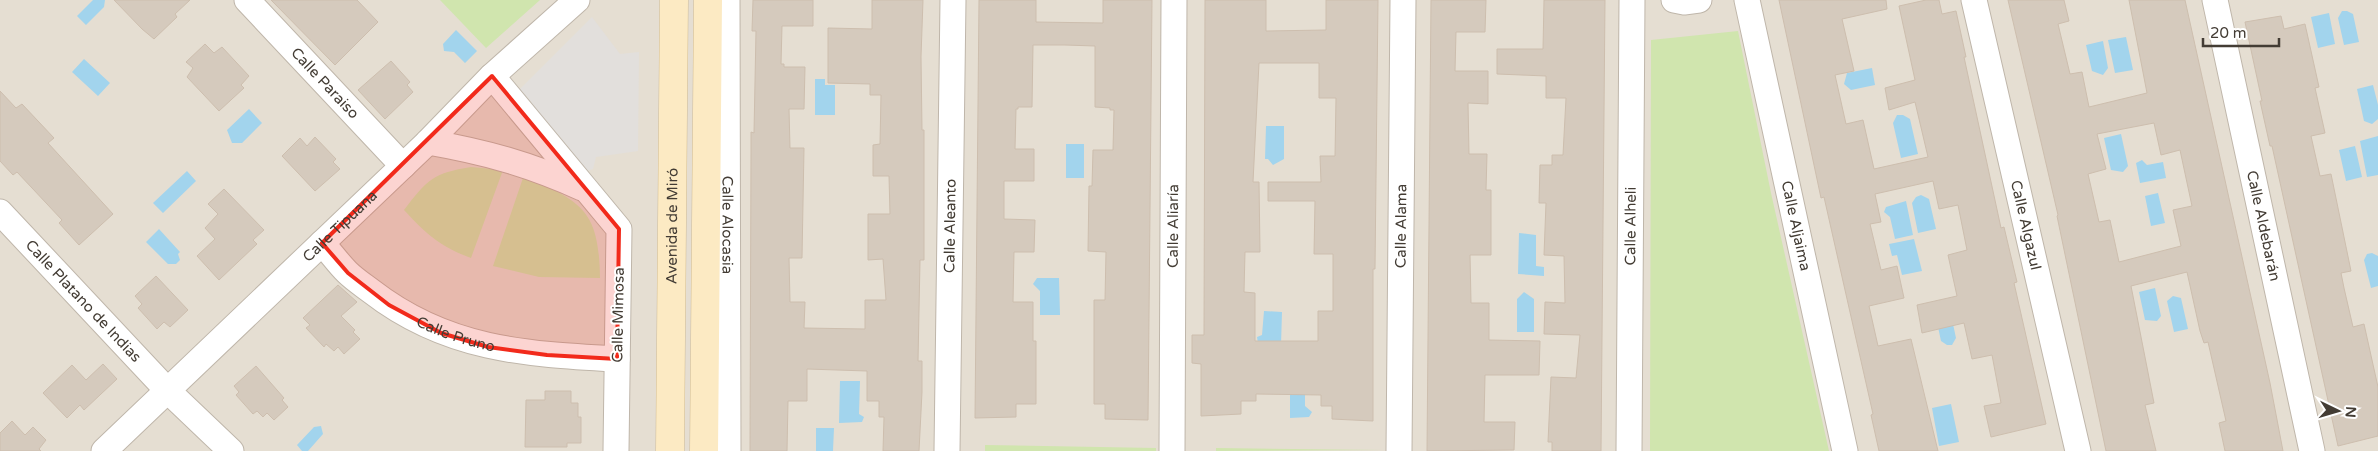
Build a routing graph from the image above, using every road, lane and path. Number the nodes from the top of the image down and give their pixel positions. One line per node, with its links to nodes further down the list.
1 (247, 0): 17 (street, Calle Paraiso)
2 (577, 0): 15 (street, Calle Tipuana)
3 (674, 0): 26 (main road, Avenida de Miró)
4 (708, 0): 27 (main road)
5 (728, 0): 28 (street, Calle Alocasia)
6 (954, 0): 29 (street, Calle Aleanto)
7 (1174, 0): 30 (street, Calle Aliaría)
8 (1403, 0): 31 (street, Calle Alama)
9 (1632, 0): 32 (street, Calle Alheli)
10 (1674, 0): 11 (street)
11 (1699, 0)
12 (1747, 0): 33 (street, Calle Aljaima)
13 (1974, 0): 34 (street, Calle Algazul)
14 (2215, 0): 35 (street, Calle Aldebarán)
15 (492, 76): 16 (street, Calle Tipuana); 18 (street, Calle Mimosa)
16 (428, 142): 17 (street, Calle Tipuana); 18 (street, Calle Mimosa)
17 (403, 166): 20 (street, Calle Tipuana)
18 (587, 190): 21 (street, Calle Mimosa)
19 (0, 212): 22 (street, Calle Platano de Indias)
20 (322, 243): 21 (street, Calle Pruno); 22 (street, Calle Tipuana)
21 (617, 359): 25 (street, Calle Mimosa)
22 (168, 390): 23 (street, Calle Tipuana); 24 (street, Calle Platano de Indias)
23 (104, 451)
24 (230, 451)
25 (616, 451)
26 (670, 451)
27 (704, 451)
28 (728, 451)
29 (947, 451)
30 (1172, 451)
31 (1399, 451)
32 (1629, 451)
33 (1845, 451)
34 (2078, 451)
35 (2312, 451)

